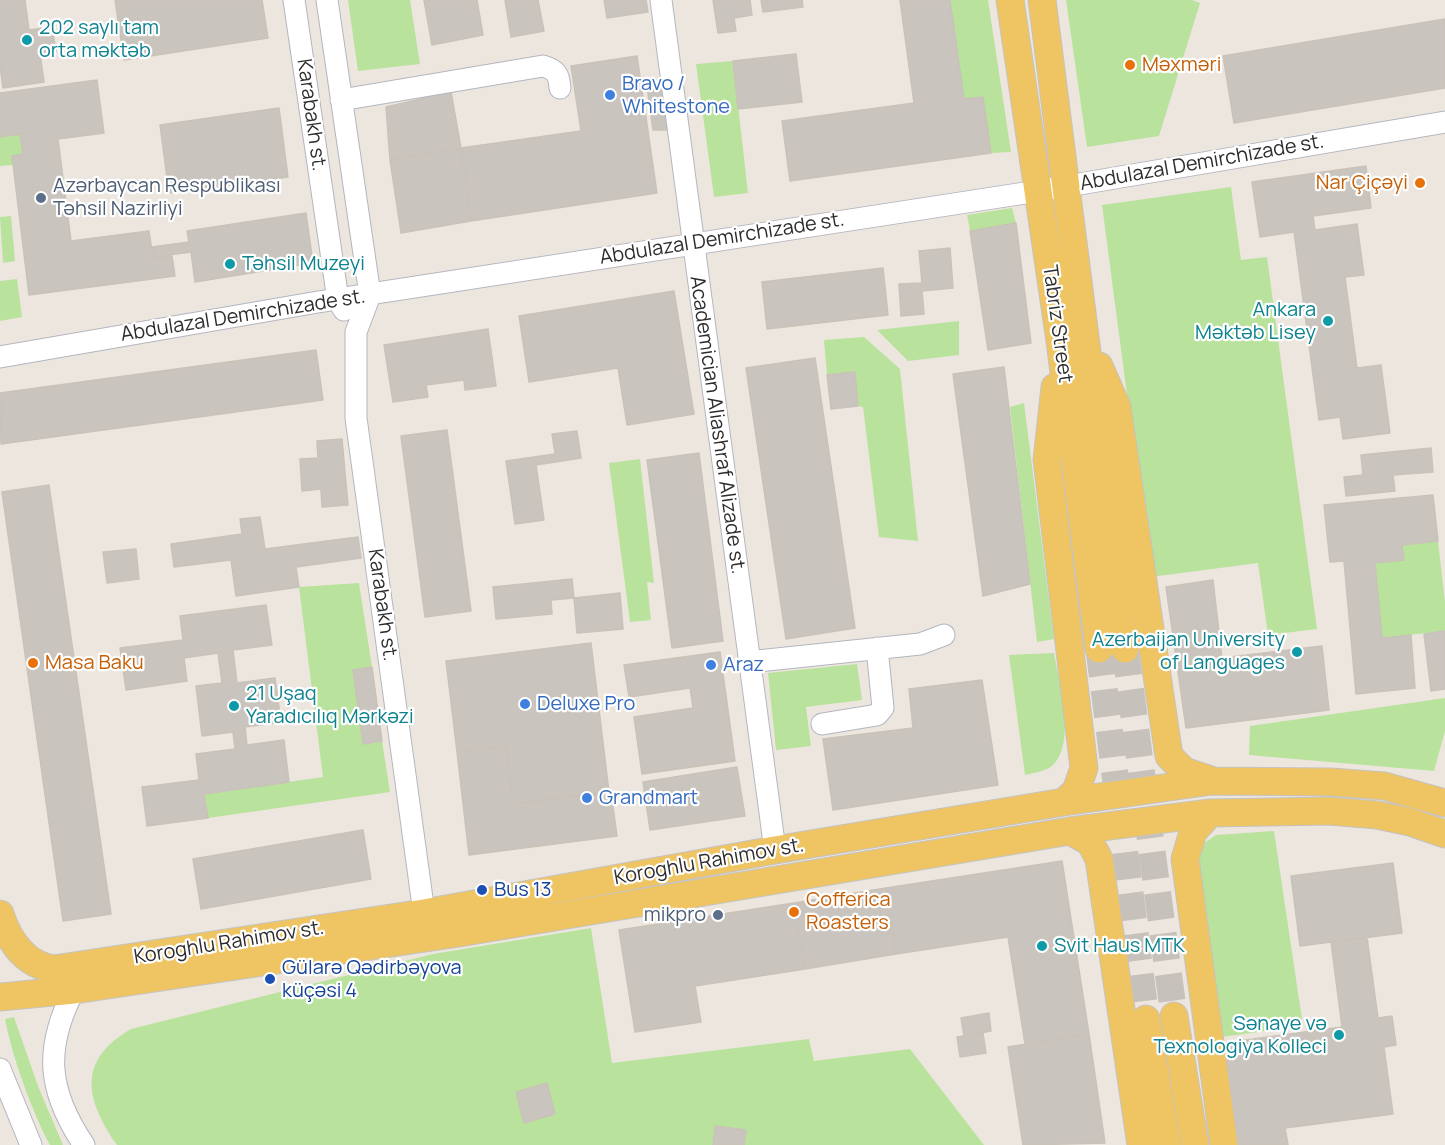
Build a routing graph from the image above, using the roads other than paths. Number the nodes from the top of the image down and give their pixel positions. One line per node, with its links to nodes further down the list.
1 (294, 0): 13 (street, Karabakh st.)
2 (327, 0): 7 (street, Karabakh st.)
3 (661, 0): 11 (street, Academician Aliashraf Alizade st.)
4 (1010, 0): 10 (main road, Tabriz Street)
5 (1042, 0): 9 (main road, Tabriz Street)
6 (560, 88): 7 (street)
7 (342, 100): 12 (street, Karabakh st.)
8 (1445, 122): 9 (street, Abdulazal Demirchizade st.)
9 (1066, 187): 10 (street, Abdulazal Demirchizade st.); 15 (main road, Tabriz Street)
10 (1038, 191): 11 (street, Abdulazal Demirchizade st.); 16 (main road, Tabriz Street)
11 (693, 243): 12 (street, Abdulazal Demirchizade st.); 20 (street, Academician Aliashraf Alizade st.)
12 (370, 295): 13 (street, Abdulazal Demirchizade st.); 14 (street, Karabakh st.)
13 (338, 300): 14 (street, Karabakh st.); 17 (street, Abdulazal Demirchizade st.)
14 (356, 332): 29 (street, Karabakh st.)
15 (1087, 336): 16 (main road, Tabriz Street); 22 (main road)
16 (1060, 341): 23 (main road)
17 (0, 357)
18 (944, 635): 19 (street)
19 (877, 648): 20 (street); 21 (street)
20 (748, 662): 28 (street, Academician Aliashraf Alizade st.)
21 (822, 724)
22 (1212, 781): 23 (main road, Koroghlu Rahimov st.); 24 (main road, Koroghlu Rahimov st.)
23 (1064, 802): 28 (main road, Koroghlu Rahimov st.)
24 (1445, 803)
25 (1210, 813): 26 (main road, Koroghlu Rahimov st.); 27 (main road, Koroghlu Rahimov st.); 41 (main road)
26 (1070, 831): 31 (main road, Koroghlu Rahimov st.); 38 (main road)
27 (1445, 834)
28 (775, 850): 29 (main road, Koroghlu Rahimov st.)
29 (424, 913): 30 (main road, Koroghlu Rahimov st.)
30 (0, 914)
31 (74, 990): 32 (main road, Koroghlu Rahimov st.); 37 (street)
32 (0, 997)
33 (1174, 1016): 40 (main road)
34 (1146, 1019): 39 (main road)
35 (0, 1069): 36 (street)
36 (31, 1145)
37 (84, 1145)
38 (1141, 1145)
39 (1167, 1145)
40 (1195, 1145)
41 (1224, 1145)

